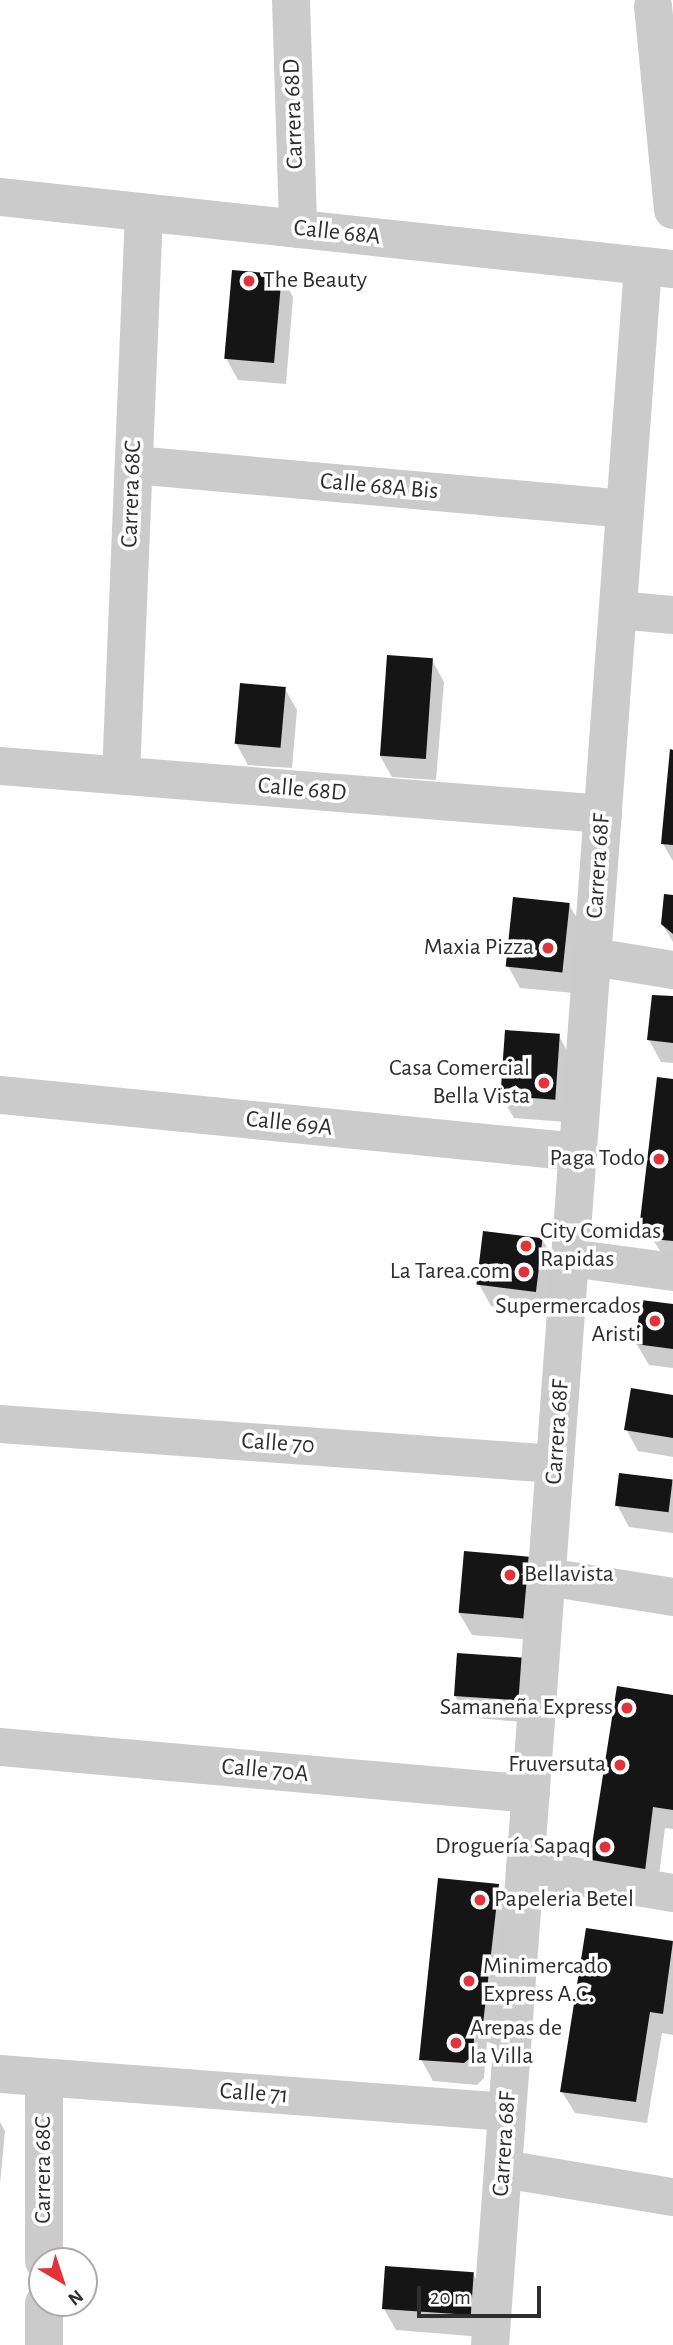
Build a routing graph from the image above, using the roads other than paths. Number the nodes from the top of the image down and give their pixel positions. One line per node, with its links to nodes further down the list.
1 (291, 0): 6 (street, Carrera 68D)
2 (653, 6): 4 (street)
3 (0, 197): 5 (street, Calle 68A)
4 (673, 210)
5 (144, 213): 6 (street, Calle 68A); 8 (street, Carrera 68C)
6 (298, 229): 7 (street, Calle 68A)
7 (658, 268): 9 (street, Carrera 68F)
8 (134, 465): 9 (street, Calle 68A Bis); 13 (street, Carrera 68C)
9 (625, 509): 10 (street, Carrera 68F)
10 (618, 610): 11 (street); 14 (street, Carrera 68F)
11 (673, 614)
12 (0, 766): 13 (street, Calle 68D)
13 (121, 775): 14 (street, Calle 68D)
14 (603, 814): 15 (street, Carrera 68F)
15 (593, 957): 16 (street); 18 (street, Carrera 68F)
16 (673, 970)
17 (0, 1095): 18 (street, Calle 69A)
18 (578, 1152): 19 (street, Carrera 68F)
19 (570, 1258): 20 (street); 22 (street, Carrera 68F)
20 (673, 1272)
21 (0, 1424): 22 (street, Calle 70)
22 (555, 1464): 23 (street, Carrera 68F)
23 (547, 1577): 24 (street); 26 (street, Carrera 68F)
24 (673, 1597)
25 (0, 1747): 26 (street, Calle 70A)
26 (531, 1794): 27 (street, Carrera 68F)
27 (525, 1868): 28 (street); 31 (street, Carrera 68F)
28 (673, 1893)
29 (0, 2074): 30 (street, Calle 71)
30 (44, 2078): 31 (street, Calle 71); 34 (street, Carrera 68C)
31 (507, 2112): 32 (street, Carrera 68F)
32 (503, 2169): 33 (street); 37 (street, Carrera 68F)
33 (673, 2197)
34 (44, 2247)
35 (44, 2317): 36 (street)
36 (44, 2345)
37 (490, 2345)

